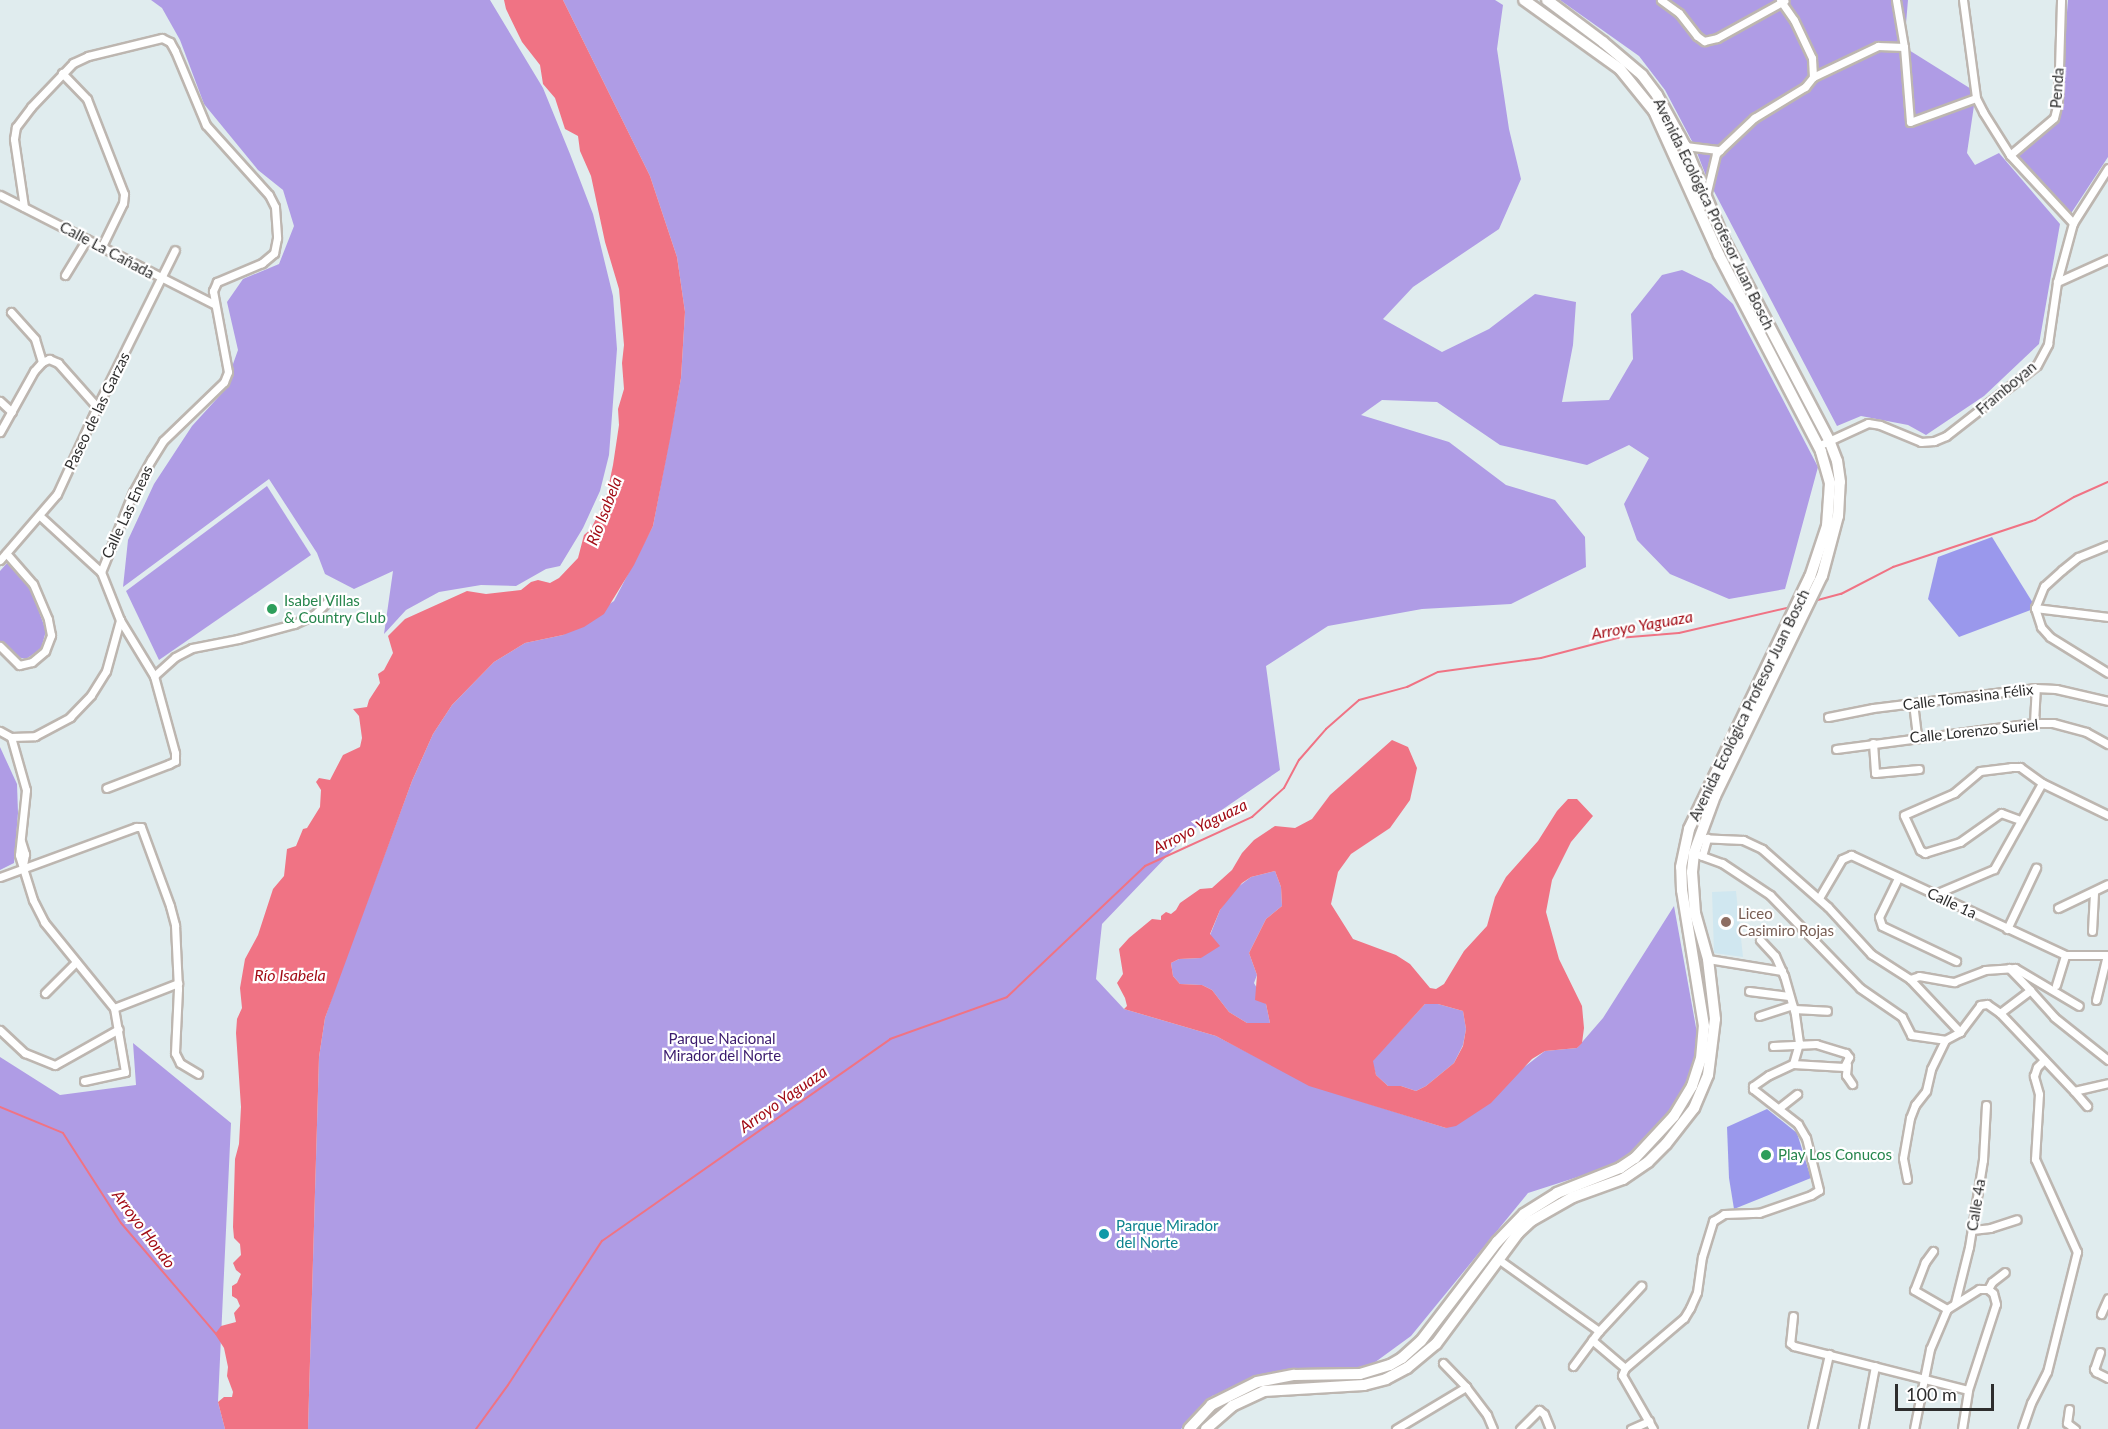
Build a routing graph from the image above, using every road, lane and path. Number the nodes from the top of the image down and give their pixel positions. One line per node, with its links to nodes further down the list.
1 (1524, 0): 35 (street, Avenida Ecológica Profesor Juan Bosch)
2 (1547, 0): 12 (street, Avenida Ecológica Profesor Juan Bosch)
3 (1661, 0): 7 (street)
4 (1896, 0): 8 (street)
5 (1963, 0): 11 (street)
6 (2061, 0): 14 (street, Penda)
7 (1782, 1): 10 (street)
8 (1904, 47): 10 (street); 11 (street)
9 (62, 73): 18 (street); 21 (street); 27 (street)
10 (1813, 77): 13 (street)
11 (1976, 98): 14 (street)
12 (1685, 146): 13 (street); 17 (street, Avenida Ecológica Profesor Juan Bosch)
13 (1720, 150): 17 (street)
14 (2010, 155): 19 (street)
15 (2108, 168): 19 (street, Framboyan)
16 (0, 195): 18 (street, Calle La Cañada)
17 (1706, 196): 34 (street, Avenida Ecológica Profesor Juan Bosch)
18 (24, 207): 20 (street, Calle La Cañada)
19 (2073, 224): 26 (street, Framboyan)
20 (87, 239): 21 (street, Calle La Cañada); 24 (street)
21 (102, 246): 25 (street, Calle La Cañada)
22 (175, 250): 25 (street, Paseo de las Garzas)
23 (2108, 259): 26 (street)
24 (65, 275)
25 (160, 278): 27 (street, Calle La Cañada); 31 (street, Paseo de las Garzas)
26 (2057, 282): 34 (street, Framboyan)
27 (214, 304): 40 (street, Calle Las Eneas)
28 (11, 312): 29 (street)
29 (42, 362): 31 (street); 32 (street)
30 (0, 401): 32 (street)
31 (97, 407): 36 (street, Paseo de las Garzas)
32 (12, 412): 33 (street)
33 (0, 432)
34 (1829, 440): 35 (street, Framboyan); 41 (street, Avenida Ecológica Profesor Juan Bosch)
35 (1818, 446): 41 (street, Avenida Ecológica Profesor Juan Bosch)
36 (40, 516): 38 (street, Paseo de las Garzas); 40 (street)
37 (2108, 544): 43 (street)
38 (6, 553): 39 (street, Paseo de las Garzas); 46 (street)
39 (0, 560)
40 (101, 572): 45 (street)
41 (1816, 576): 47 (street, Avenida Ecológica Profesor Juan Bosch); 47 (street, Avenida Ecológica Profesor Juan Bosch)
42 (328, 601): 49 (street)
43 (2035, 608): 44 (street); 48 (street)
44 (2108, 617)
45 (120, 620): 49 (street); 56 (street)
46 (0, 646)
47 (1771, 669): 66 (street, Avenida Ecológica Profesor Juan Bosch); 147 (street, Avenida Ecológica Profesor Juan Bosch)
48 (2108, 673)
49 (154, 676): 63 (street)
50 (2036, 688): 51 (street, Calle Tomasina Félix); 52 (street, Calle Tomasina Félix); 54 (street)
51 (2108, 701)
52 (1913, 703): 53 (street, Calle Tomasina Félix); 57 (street)
53 (1828, 717)
54 (2034, 723): 57 (street, Calle Lorenzo Suriel); 59 (street, Calle Lorenzo Suriel)
55 (0, 731): 56 (street)
56 (11, 737): 68 (street)
57 (1917, 737): 58 (street, Calle Lorenzo Suriel)
58 (1873, 743): 60 (street, Calle Lorenzo Suriel); 61 (street)
59 (2108, 744)
60 (1836, 749)
61 (1919, 770)
62 (2042, 783): 64 (street); 65 (street); 65 (street)
63 (106, 788)
64 (2108, 815)
65 (2019, 820): 74 (street)
66 (1702, 838): 67 (street, Avenida Ecológica Profesor Juan Bosch); 75 (street)
67 (1698, 855): 82 (street, Avenida Ecológica Profesor Juan Bosch); 104 (street)
68 (23, 867): 70 (street); 84 (street); 88 (street)
69 (2036, 868): 77 (street)
70 (0, 877)
71 (1898, 878): 74 (street, Calle 1a); 75 (street, Calle 1a); 83 (street)
72 (2108, 884): 73 (street)
73 (2094, 892): 76 (street); 78 (street)
74 (1933, 895): 77 (street, Calle 1a)
75 (1819, 898): 87 (street)
76 (2058, 908)
77 (2007, 929): 80 (street, Calle 1a)
78 (2092, 931)
79 (1760, 939): 86 (street)
80 (2065, 955): 81 (street, Calle 1a); 89 (street)
81 (2107, 955): 94 (street)
82 (1708, 959): 86 (street); 124 (street, Avenida Ecológica Profesor Juan Bosch)
83 (1956, 961)
84 (76, 962): 92 (street); 97 (street)
85 (2009, 968): 87 (street); 90 (street); 95 (street)
86 (1782, 971): 93 (street)
87 (1910, 979): 103 (street)
88 (178, 983): 97 (street); 111 (street)
89 (2056, 985)
90 (2031, 990): 99 (street); 108 (street)
91 (1749, 991): 93 (street)
92 (45, 993)
93 (1789, 996): 96 (street)
94 (2097, 1000)
95 (2079, 1006)
96 (1793, 1007): 98 (street); 100 (street); 105 (street)
97 (114, 1008): 101 (street)
98 (1827, 1011)
99 (2000, 1012): 103 (street); 107 (street)
100 (1759, 1016)
101 (118, 1029): 102 (street); 112 (street)
102 (0, 1030)
103 (1960, 1032): 104 (street)
104 (1945, 1040): 120 (street)
105 (1799, 1043): 106 (street); 109 (street); 110 (street)
106 (1773, 1046)
107 (2044, 1060): 115 (street); 159 (street)
108 (2108, 1060)
109 (1793, 1064): 110 (street); 119 (street)
110 (1847, 1065): 114 (street)
111 (198, 1074)
112 (84, 1081)
113 (2108, 1083): 115 (street)
114 (1852, 1084)
115 (2074, 1091): 118 (street)
116 (1797, 1094): 119 (street)
117 (1986, 1105): 122 (street, Calle 4a)
118 (2087, 1106)
119 (1779, 1108): 140 (street)
120 (1906, 1179)
121 (2017, 1219): 122 (street)
122 (1972, 1230): 129 (street, Calle 4a)
123 (1933, 1251): 130 (street)
124 (1498, 1259): 133 (street); 148 (street, Avenida Ecológica Profesor Juan Bosch)
125 (2005, 1272): 127 (street)
126 (1641, 1286): 133 (street)
127 (1988, 1289): 129 (street); 144 (street)
128 (2107, 1301): 131 (street)
129 (1954, 1303): 130 (street)
130 (1947, 1309): 142 (street)
131 (2101, 1314)
132 (1793, 1316): 136 (street)
133 (1599, 1331): 134 (street)
134 (1593, 1340): 138 (street); 140 (street)
135 (2100, 1352): 141 (street)
136 (1829, 1354): 139 (street); 155 (street)
137 (1443, 1363): 143 (street)
138 (1574, 1366)
139 (1875, 1366): 142 (street); 156 (street)
140 (1625, 1368): 146 (street)
141 (2108, 1378)
142 (1923, 1379): 144 (street); 157 (street)
143 (1466, 1387): 149 (street); 150 (street)
144 (1968, 1390): 158 (street)
145 (2069, 1409): 160 (street)
146 (1649, 1421): 153 (street); 154 (street)
147 (1189, 1429)
148 (1206, 1429)
149 (1396, 1429)
150 (1493, 1429)
151 (1520, 1429): 152 (street)
152 (1550, 1429)
153 (1631, 1429)
154 (1653, 1429)
155 (1812, 1429)
156 (1863, 1429)
157 (1914, 1429)
158 (1962, 1429)
159 (2022, 1429)
160 (2075, 1429)

